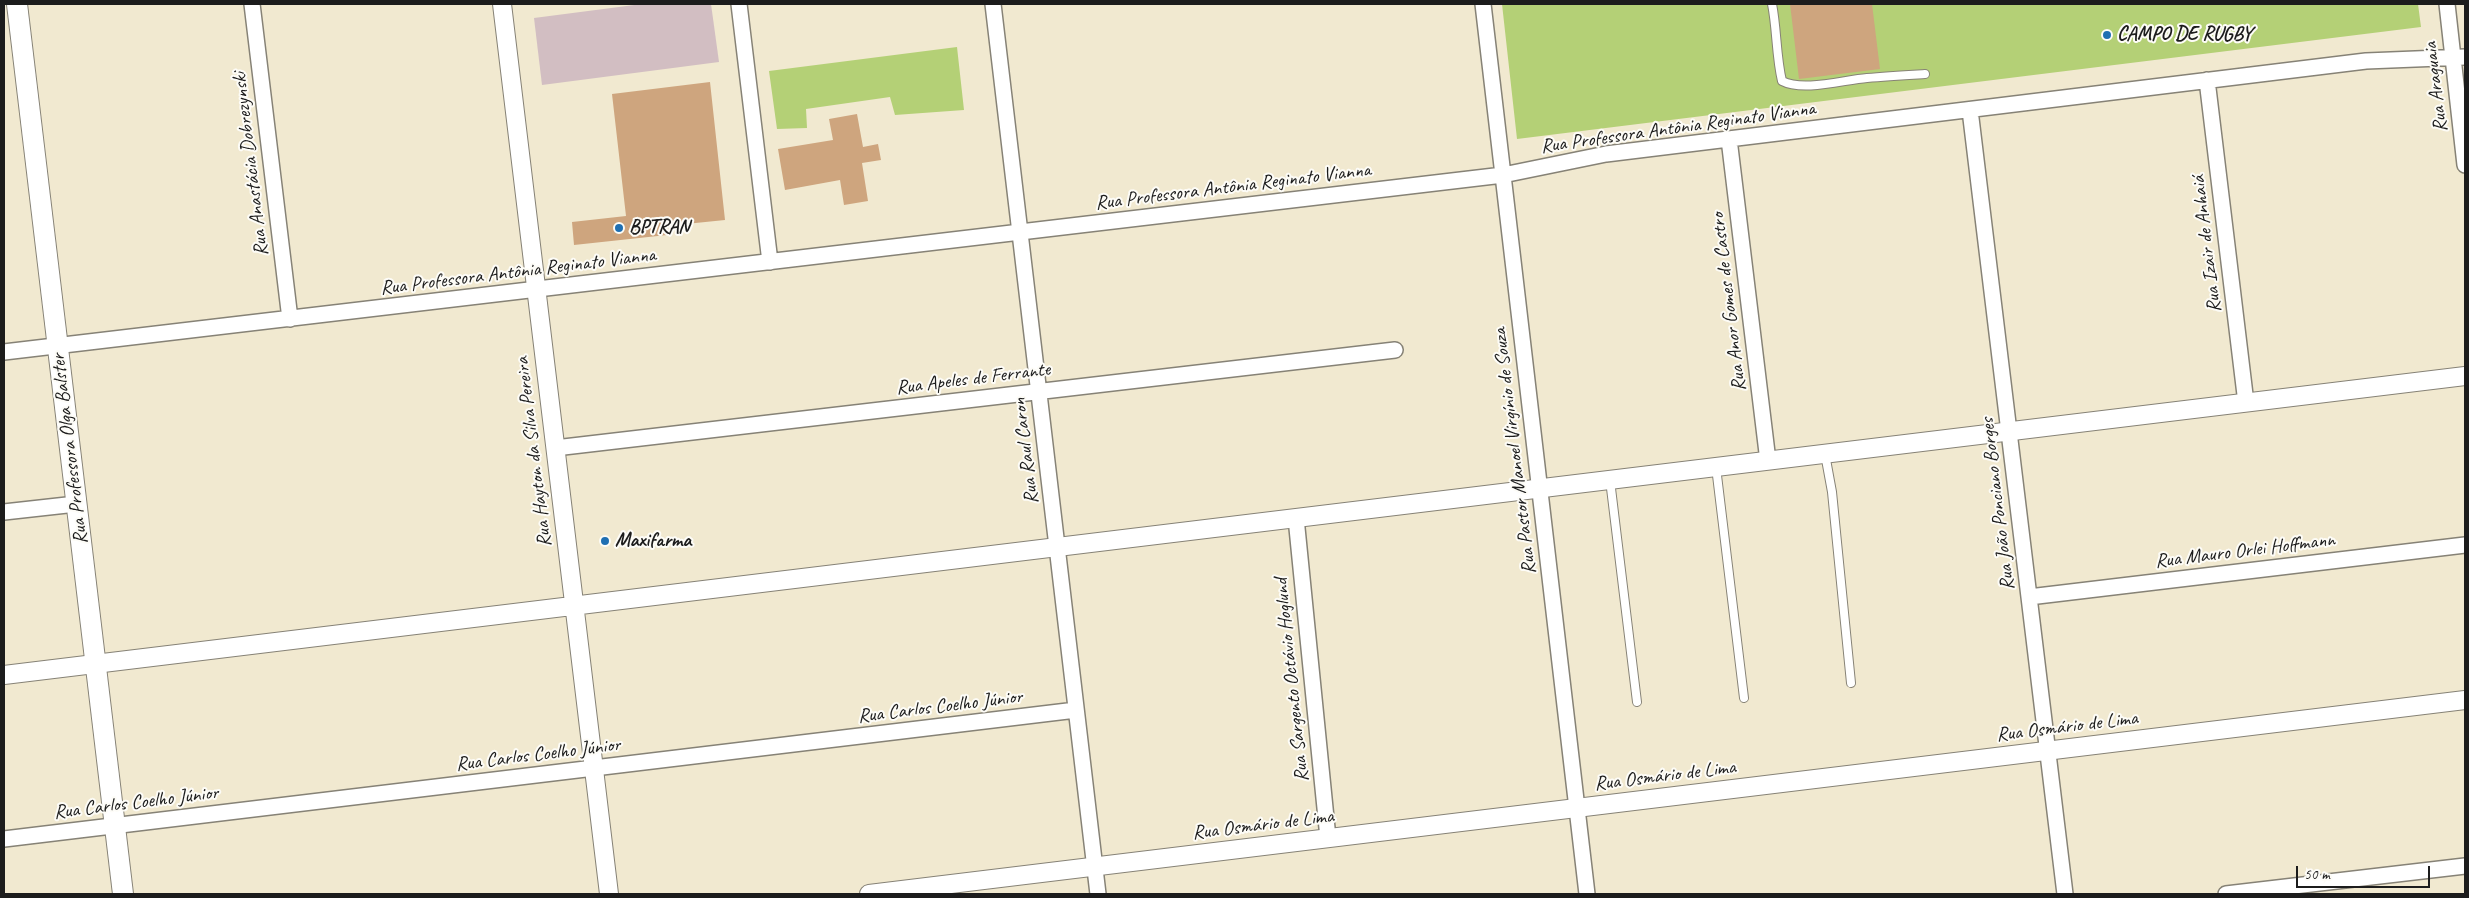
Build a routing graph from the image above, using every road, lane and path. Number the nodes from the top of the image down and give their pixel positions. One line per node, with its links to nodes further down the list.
1 (17, 4): 20 (main road, Rua Professora Olga Balster)
2 (252, 4): 19 (street, Rua Anastácia Dobrezynski)
3 (502, 4): 18 (street, Rua Hayton da Silva Pereira)
4 (739, 4): 17 (street)
5 (993, 4): 16 (street, Rua Raul Caron)
6 (1483, 4): 15 (street, Rua Pastor Manoel Virgínio de Souza)
7 (1772, 4): 10 (lane)
8 (2446, 4): 9 (street, Rua Araguaia)
9 (2459, 58): 11 (street, Rua Professora Antônia Reginato Vianna); 14 (street, Rua Araguaia)
10 (1925, 74)
11 (2207, 80): 12 (street, Rua Professora Antônia Reginato Vianna); 25 (street, Rua Izair de Anhaiá)
12 (1970, 110): 13 (street, Rua Professora Antônia Reginato Vianna); 26 (street, Rua João Ponciano Borges)
13 (1730, 139): 15 (street, Rua Professora Antônia Reginato Vianna); 29 (street, Rua Anor Gomes de Castro)
14 (2465, 165)
15 (1503, 175): 16 (street, Rua Professora Antônia Reginato Vianna); 32 (street, Rua Pastor Manoel Virgínio de Souza)
16 (1020, 232): 17 (street, Rua Professora Antônia Reginato Vianna); 24 (street, Rua Raul Caron)
17 (770, 262): 18 (street, Rua Professora Antônia Reginato Vianna)
18 (536, 290): 19 (street, Rua Professora Antônia Reginato Vianna); 27 (street, Rua Hayton da Silva Pereira)
19 (290, 319): 20 (street, Rua Professora Antônia Reginato Vianna)
20 (58, 346): 22 (street, Rua Professora Antônia Reginato Vianna); 33 (main road, Rua Professora Olga Balster)
21 (1395, 350): 24 (street, Rua Apeles de Ferrante)
22 (4, 352)
23 (2465, 376): 25 (street)
24 (1038, 391): 27 (street, Rua Apeles de Ferrante); 37 (street, Rua Raul Caron)
25 (2246, 403): 26 (street)
26 (2009, 432): 28 (street); 38 (street, Rua João Ponciano Borges)
27 (555, 448): 39 (street, Rua Hayton da Silva Pereira)
28 (1825, 454): 29 (street); 42 (lane)
29 (1768, 461): 30 (street)
30 (1716, 467): 31 (street); 43 (lane)
31 (1610, 480): 32 (street); 45 (lane)
32 (1540, 489): 35 (street); 49 (street, Rua Pastor Manoel Virgínio de Souza)
33 (76, 504): 34 (street); 40 (main road, Rua Professora Olga Balster)
34 (4, 512)
35 (1296, 518): 37 (street); 51 (street, Rua Sargento Octávio Hoglund)
36 (2465, 544): 38 (street, Rua Mauro Orlei Hoffmann)
37 (1057, 547): 39 (street); 46 (street, Rua Raul Caron)
38 (2029, 597): 47 (street, Rua João Ponciano Borges)
39 (574, 606): 40 (street); 48 (street, Rua Hayton da Silva Pereira)
40 (96, 664): 41 (street); 50 (main road, Rua Professora Olga Balster)
41 (4, 675)
42 (1851, 683)
43 (1744, 698)
44 (2465, 700): 47 (street, Rua Osmário de Lima)
45 (1637, 702)
46 (1076, 710): 48 (street, Rua Carlos Coelho Júnior); 54 (street, Rua Raul Caron)
47 (2048, 751): 49 (street, Rua Osmário de Lima); 60 (street, Rua João Ponciano Borges)
48 (594, 768): 50 (street, Rua Carlos Coelho Júnior); 56 (street, Rua Hayton da Silva Pereira)
49 (1577, 808): 51 (street, Rua Osmário de Lima); 59 (street, Rua Pastor Manoel Virgínio de Souza)
50 (114, 825): 52 (street, Rua Carlos Coelho Júnior); 55 (main road, Rua Professora Olga Balster)
51 (1328, 838): 54 (street, Rua Osmário de Lima)
52 (4, 839)
53 (2465, 866): 61 (street)
54 (1095, 867): 57 (street, Rua Osmário de Lima); 58 (street, Rua Raul Caron)
55 (123, 894)
56 (609, 894)
57 (869, 894)
58 (1098, 894)
59 (1587, 894)
60 (2065, 894)
61 (2226, 894)

